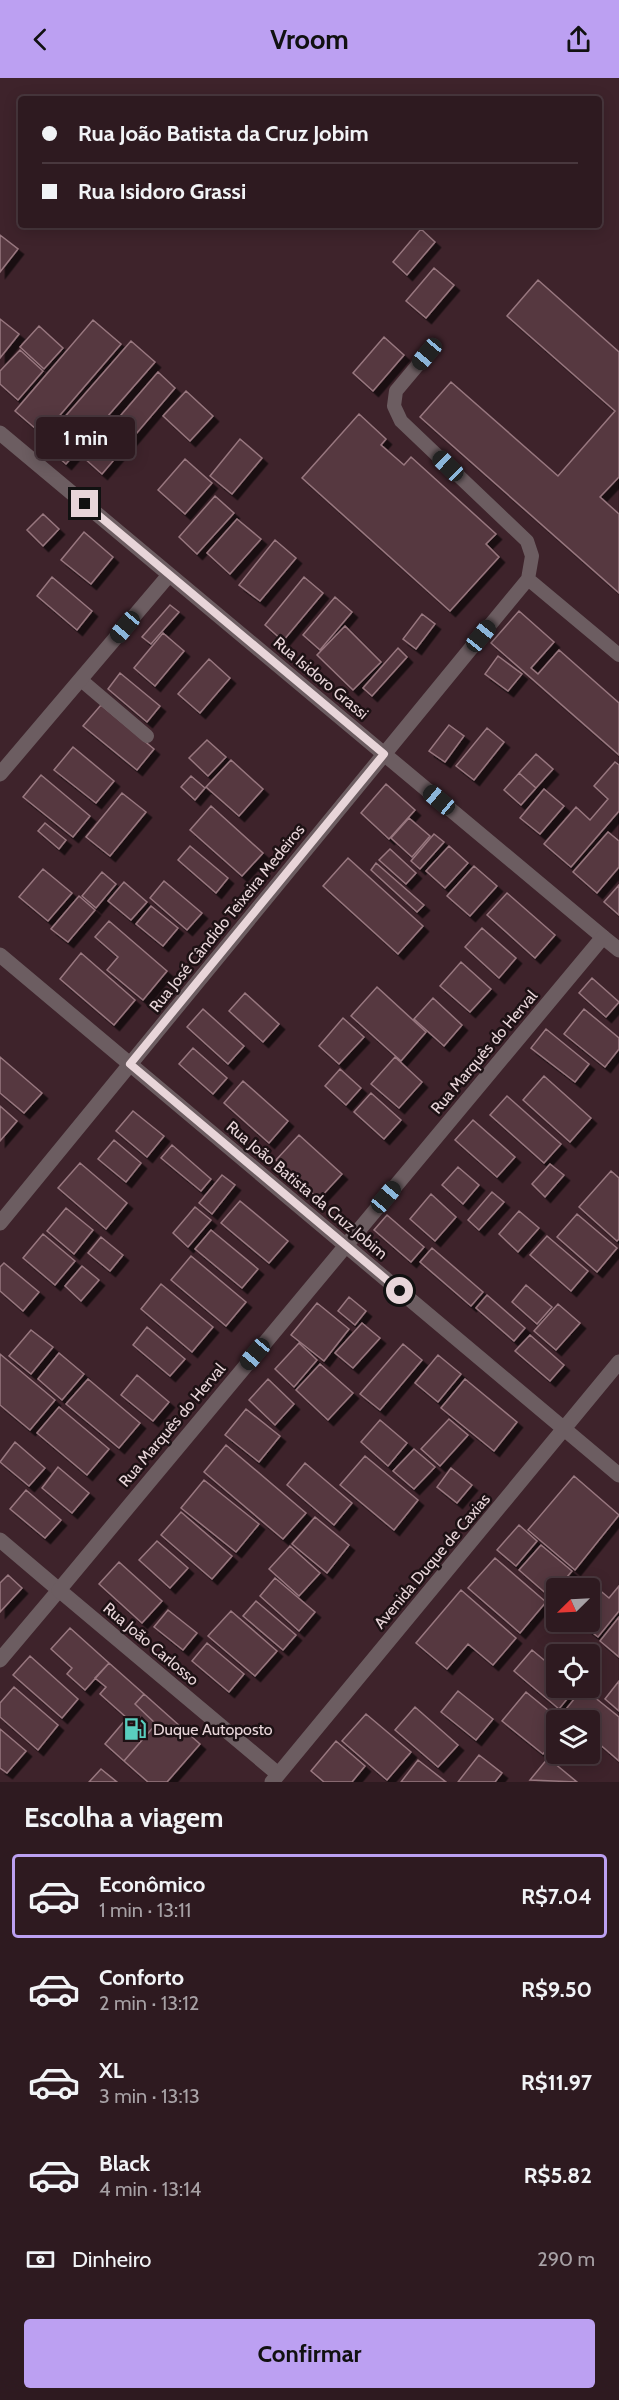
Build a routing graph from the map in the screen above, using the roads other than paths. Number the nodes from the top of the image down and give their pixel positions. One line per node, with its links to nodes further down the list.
1 (427, 354): 4 (lane)
2 (0, 433): 3 (street, Rua Isidoro Grassi)
3 (169, 575): 7 (street); 9 (street, Rua Isidoro Grassi)
4 (528, 579): 5 (lane); 6 (lane)
5 (481, 636): 9 (street, Rua José Cândido Teixeira Medeiros)
6 (619, 654)
7 (81, 680): 8 (lane); 10 (street)
8 (147, 736)
9 (384, 754): 11 (street, Rua Isidoro Grassi); 14 (street, Rua José Cândido Teixeira Medeiros)
10 (0, 774)
11 (603, 937): 12 (street, Rua Isidoro Grassi); 16 (street, Rua Marquês do Herval)
12 (619, 950)
13 (0, 955): 14 (street, Rua João Batista da Cruz Jobim)
14 (130, 1064): 15 (street, Rua José Cândido Teixeira Medeiros); 16 (street, Rua João Batista da Cruz Jobim)
15 (0, 1223)
16 (346, 1245): 18 (street, Rua João Batista da Cruz Jobim); 21 (street, Rua Marquês do Herval)
17 (619, 1362): 18 (street, Avenida Duque de Caxias)
18 (564, 1428): 19 (street, Rua João Batista da Cruz Jobim); 23 (street, Avenida Duque de Caxias)
19 (619, 1475)
20 (0, 1540): 21 (street, Rua João Carlosso)
21 (58, 1590): 22 (street, Rua Marquês do Herval); 23 (street, Rua João Carlosso)
22 (0, 1660)
23 (275, 1778)

